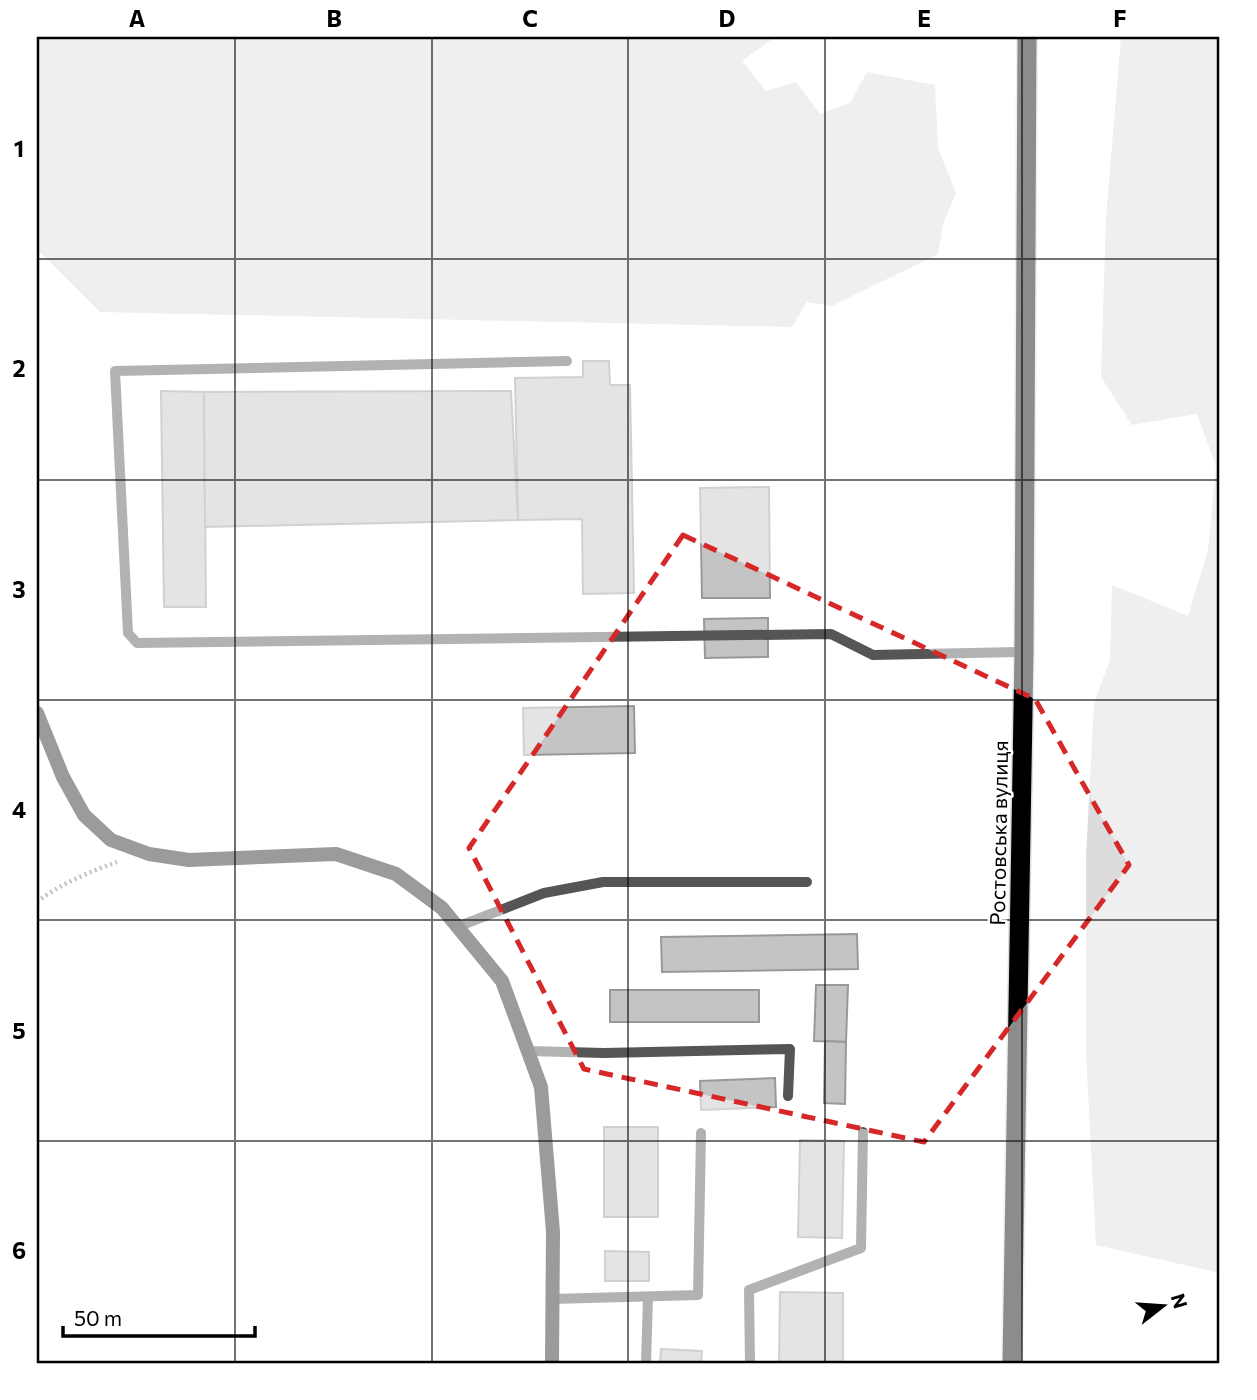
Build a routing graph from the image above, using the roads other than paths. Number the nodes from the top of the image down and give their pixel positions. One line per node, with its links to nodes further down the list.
1 (1027, 37): 3 (highway, Ростовська вулиця)
2 (567, 361): 3 (lane)
3 (1024, 652): 16 (highway, Ростовська вулиця)
4 (37, 713): 6 (main road)
5 (807, 882): 6 (lane)
6 (457, 927): 7 (main road)
7 (528, 1051): 8 (lane); 12 (main road)
8 (788, 1096)
9 (863, 1132): 15 (lane)
10 (701, 1133): 11 (lane)
11 (648, 1297): 12 (lane); 14 (lane)
12 (552, 1299): 13 (main road)
13 (552, 1363)
14 (646, 1363)
15 (750, 1363)
16 (1012, 1363)

